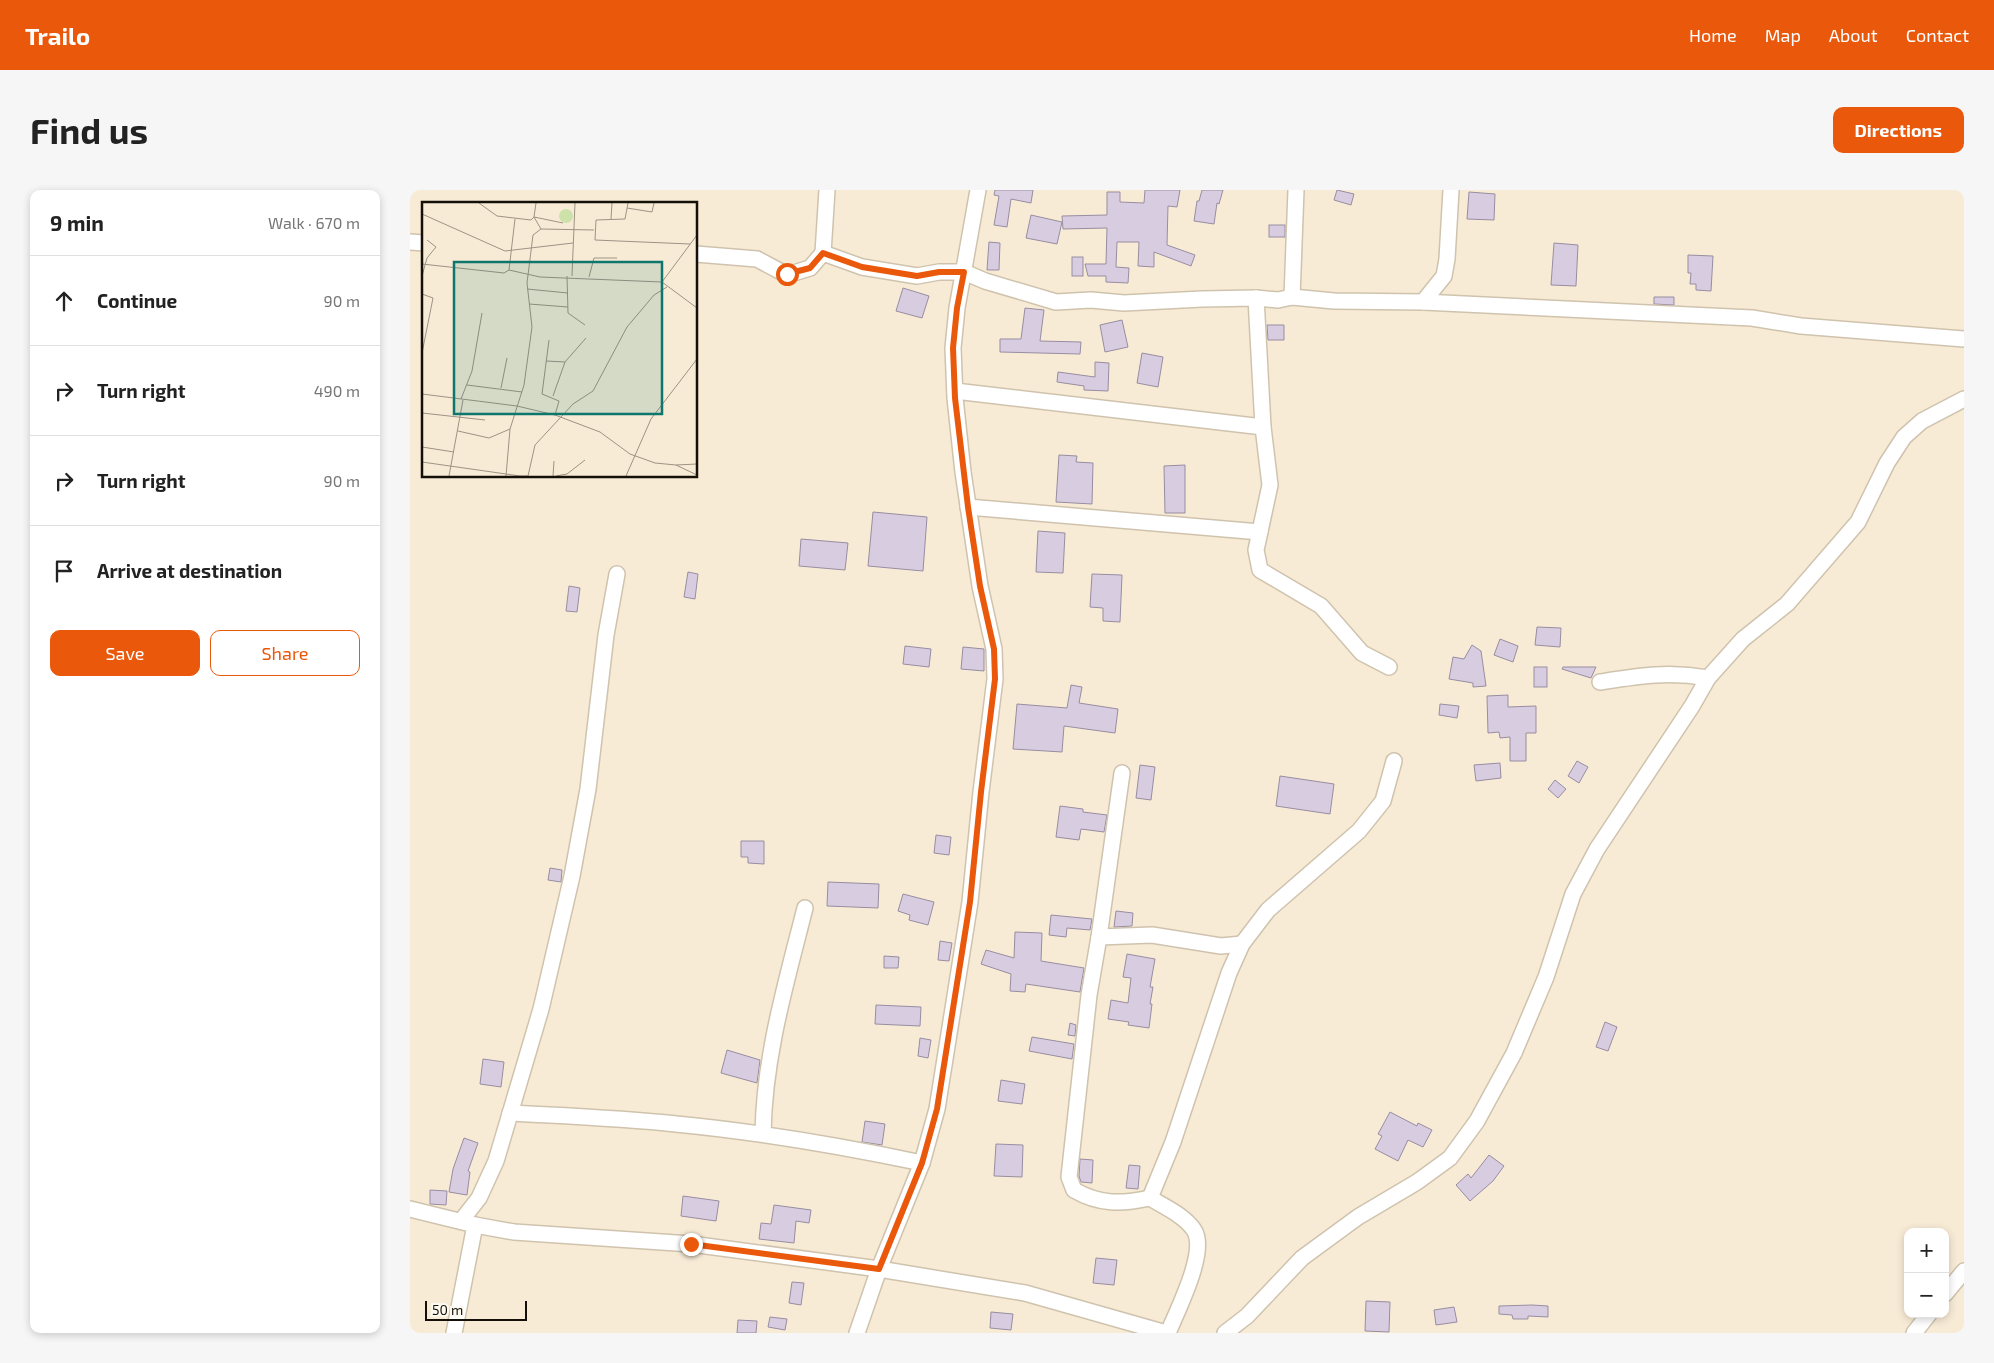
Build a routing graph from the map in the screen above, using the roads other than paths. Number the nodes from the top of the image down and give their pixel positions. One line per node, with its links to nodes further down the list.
1 (827, 190): 5 (street)
2 (978, 190): 7 (street)
3 (1296, 190): 8 (street)
4 (1451, 190): 10 (street)
5 (823, 253): 6 (street); 7 (street)
6 (698, 254)
7 (964, 272): 9 (street); 12 (street)
8 (1292, 297): 9 (street); 10 (street)
9 (1256, 298): 14 (street)
10 (1423, 302): 11 (street)
11 (1964, 339)
12 (955, 391): 14 (street); 15 (street)
13 (1964, 399): 19 (street)
14 (1263, 427): 16 (street)
15 (968, 507): 16 (street); 28 (street)
16 (1260, 532): 18 (street)
17 (618, 574): 26 (street)
18 (1389, 667)
19 (1708, 678): 20 (street); 39 (street)
20 (1600, 682)
21 (1394, 761): 25 (street)
22 (1122, 773): 24 (street)
23 (805, 908): 27 (street)
24 (1099, 937): 25 (street); 29 (street)
25 (1242, 944): 29 (street)
26 (510, 1112): 27 (street); 31 (street)
27 (763, 1134): 28 (street)
28 (922, 1163): 32 (street)
29 (1150, 1198): 38 (street)
30 (410, 1209): 31 (street)
31 (468, 1223): 32 (street); 36 (street)
32 (879, 1269): 37 (street); 38 (street)
33 (1964, 1271): 34 (street)
34 (1949, 1289)
35 (1926, 1318): 40 (street)
36 (454, 1333)
37 (857, 1333)
38 (1167, 1333)
39 (1225, 1333)
40 (1914, 1333)

